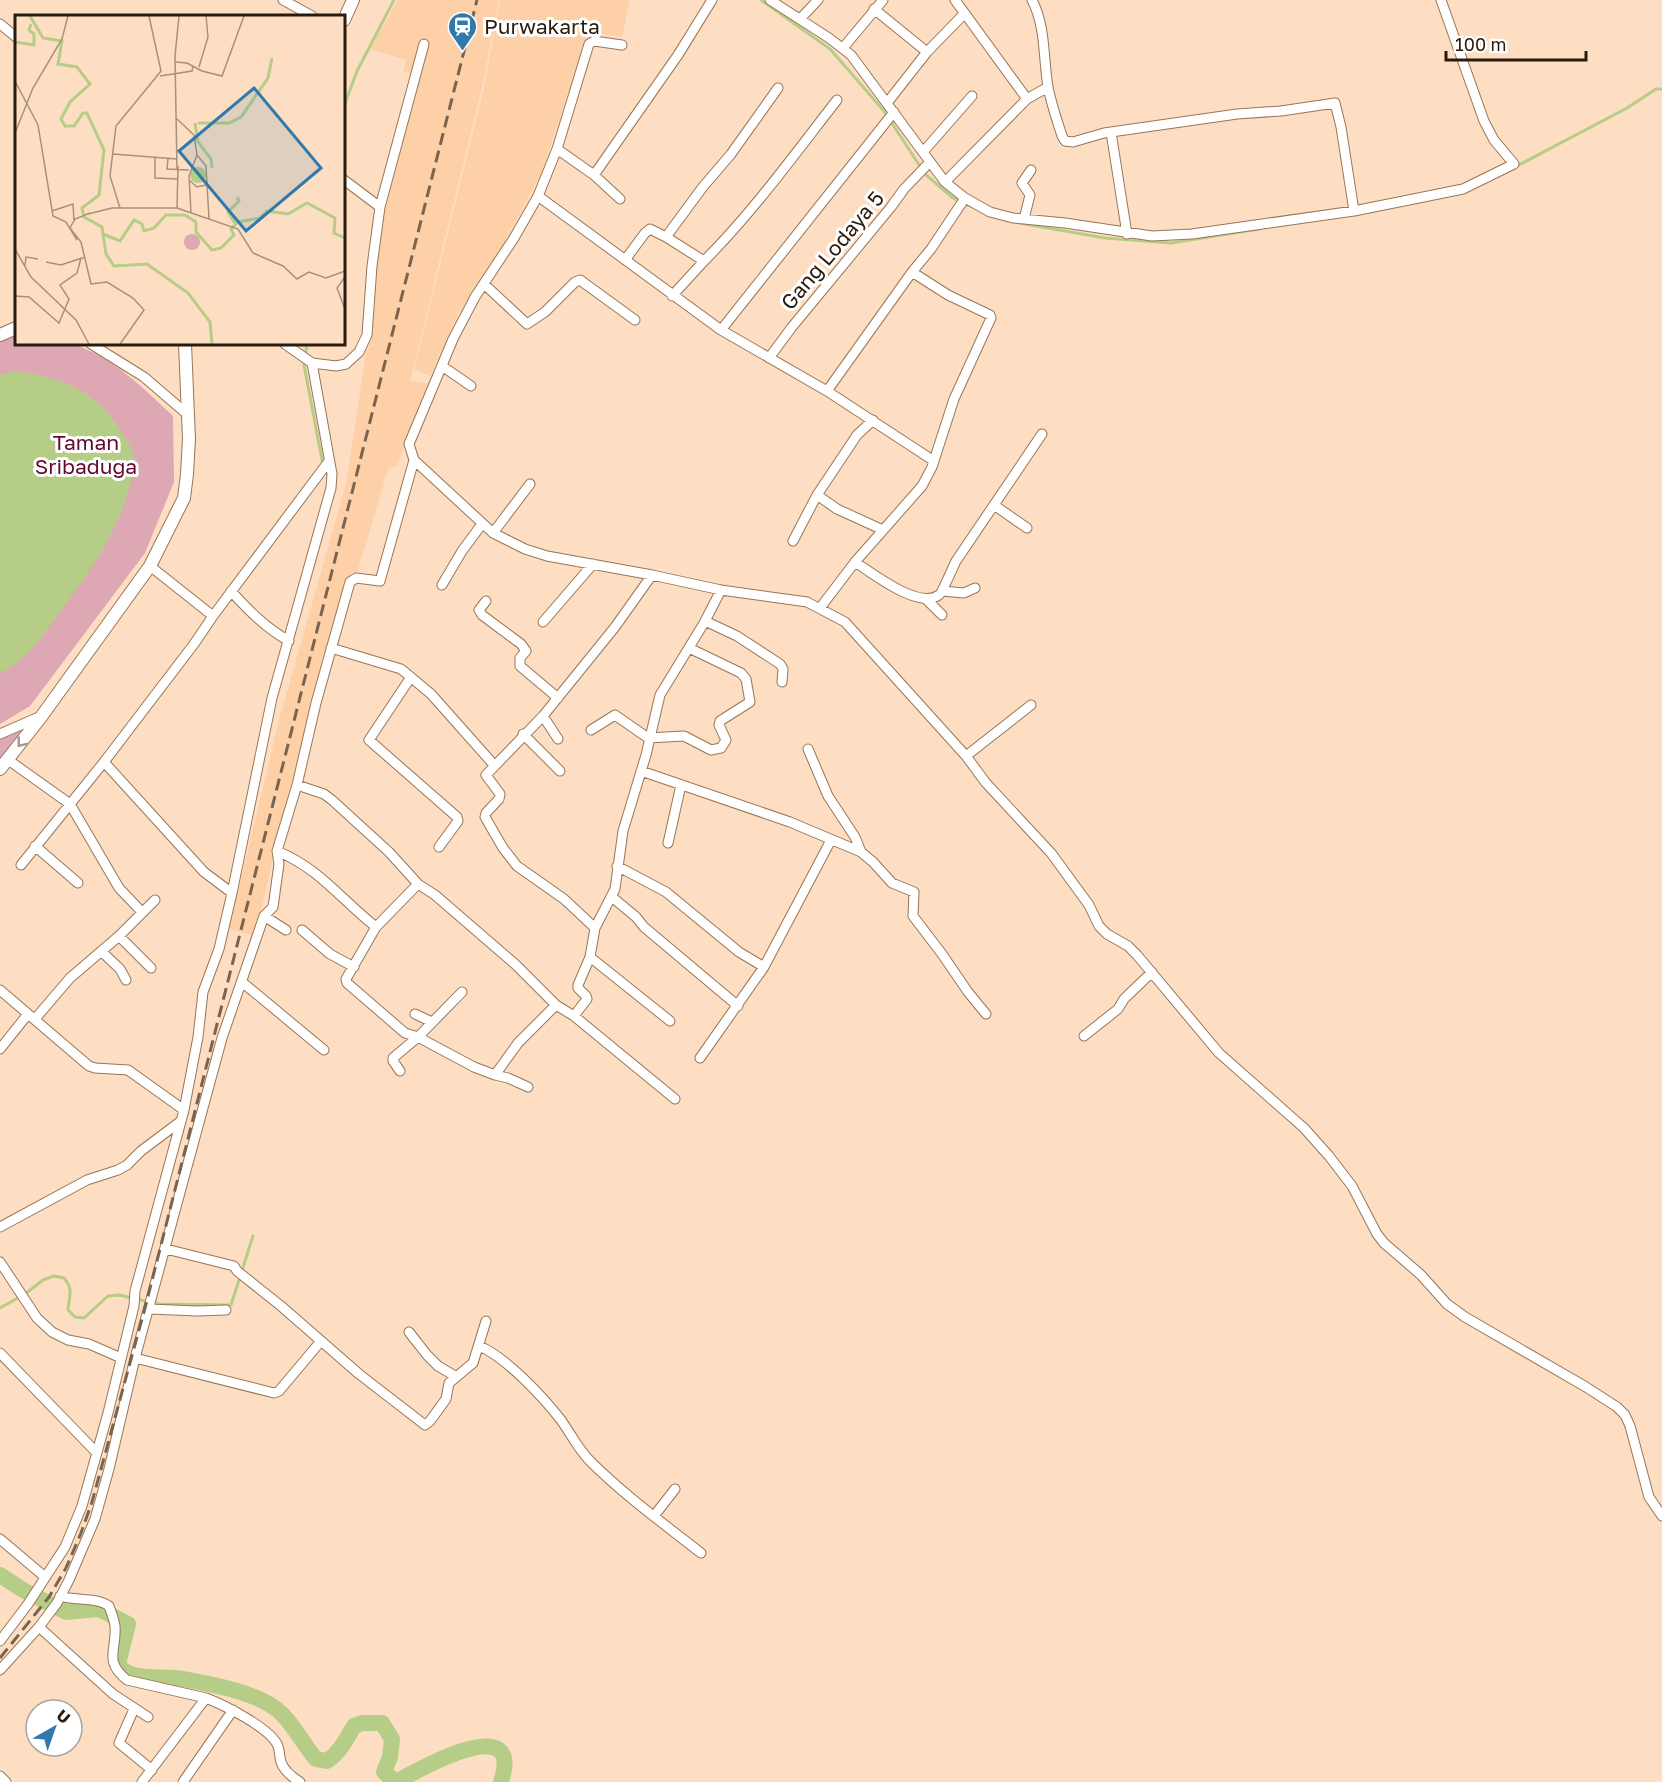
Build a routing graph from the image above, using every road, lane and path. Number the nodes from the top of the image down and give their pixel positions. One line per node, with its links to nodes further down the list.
1 (283, 0): 12 (street)
2 (353, 0): 13 (street)
3 (712, 0): 33 (street)
4 (770, 0): 14 (street)
5 (818, 0): 14 (street)
6 (883, 0): 10 (street)
7 (955, 0): 11 (street)
8 (1032, 0): 21 (street)
9 (1441, 0): 40 (street)
10 (874, 9): 19 (street); 20 (street)
11 (963, 14): 20 (street); 24 (street)
12 (310, 15)
13 (345, 18)
14 (800, 19): 19 (street)
15 (0, 24): 16 (street)
16 (15, 36)
17 (424, 44): 39 (street)
18 (622, 45): 29 (street)
19 (843, 48): 26 (street)
20 (927, 52): 26 (street)
21 (1048, 87): 24 (street); 28 (street)
22 (778, 88): 43 (street)
23 (972, 96): 30 (street)
24 (1027, 99): 35 (street)
25 (837, 100): 45 (street)
26 (887, 102): 27 (street)
27 (890, 116): 30 (street); 51 (street)
28 (1111, 132): 40 (street); 42 (street)
29 (557, 149): 33 (street); 36 (street)
30 (922, 152): 31 (street)
31 (925, 167): 35 (street); 56 (street, Gang Lodaya 5)
32 (1031, 170): 41 (street)
33 (594, 175): 37 (street)
34 (345, 181): 39 (street)
35 (945, 182): 38 (street)
36 (538, 196): 44 (street); 47 (street)
37 (620, 199)
38 (964, 201): 41 (street); 46 (street)
39 (380, 207): 57 (street)
40 (1354, 211): 42 (street)
41 (1024, 219): 42 (street)
42 (1127, 234)
43 (666, 237): 44 (street); 45 (street)
44 (625, 260): 48 (street)
45 (704, 261): 48 (street)
46 (912, 273): 60 (street); 66 (street)
47 (484, 284): 49 (street); 58 (street)
48 (672, 296): 51 (street)
49 (635, 320)
50 (15, 328): 52 (street)
51 (721, 330): 56 (street)
52 (0, 335)
53 (93, 345): 61 (street)
54 (185, 345): 61 (street)
55 (286, 345): 57 (street)
56 (769, 358): 60 (street)
57 (310, 362): 65 (street)
58 (442, 366): 59 (street); 64 (street)
59 (471, 386)
60 (827, 391): 62 (street)
61 (187, 414): 77 (street)
62 (873, 420): 66 (street); 68 (street)
63 (1042, 434): 69 (street)
64 (414, 460): 70 (street); 92 (street)
65 (329, 461): 82 (street); 91 (street)
66 (933, 461): 72 (street)
67 (530, 484): 73 (street)
68 (817, 495): 72 (street); 74 (street)
69 (994, 504): 71 (street); 83 (street)
70 (482, 524): 73 (street); 79 (street)
71 (1027, 528)
72 (883, 530): 75 (street)
73 (492, 533): 76 (street)
74 (793, 541)
75 (855, 562): 84 (street); 86 (street)
76 (593, 564): 78 (street); 90 (street)
77 (150, 566): 88 (street); 99 (street)
78 (652, 575): 81 (street); 96 (street)
79 (442, 585)
80 (975, 588): 83 (street)
81 (721, 590): 86 (street); 89 (street)
82 (231, 591): 88 (street); 91 (street)
83 (942, 591): 84 (street)
84 (926, 599): 87 (street)
85 (486, 601): 96 (street)
86 (820, 608): 106 (street)
87 (942, 615)
88 (213, 616): 107 (street)
89 (705, 621): 93 (street); 95 (street)
90 (543, 622)
91 (289, 641): 125 (street)
92 (331, 648): 94 (street); 112 (street)
93 (689, 648): 104 (street); 104 (street)
94 (411, 677): 109 (street); 118 (street)
95 (782, 682)
96 (558, 698): 98 (street)
97 (1031, 705): 106 (street)
98 (543, 716): 102 (street); 103 (street)
99 (41, 717): 101 (street); 108 (street, one-way to 108)
100 (591, 730): 104 (street)
101 (0, 734)
102 (523, 734): 109 (street); 110 (street)
103 (558, 739)
104 (647, 747): 111 (street)
105 (808, 748): 120 (street)
106 (966, 756): 140 (street)
107 (104, 762): 114 (street); 125 (street)
108 (4, 764): 114 (street)
109 (494, 765): 131 (street)
110 (560, 771)
111 (641, 771): 113 (street); 122 (street)
112 (297, 785): 119 (street); 124 (street)
113 (681, 785): 115 (street); 116 (street)
114 (69, 804): 117 (street); 128 (street)
115 (831, 840): 120 (street); 138 (street)
116 (668, 843)
117 (35, 846): 121 (street); 123 (street)
118 (439, 846)
119 (277, 851): 129 (street); 130 (street)
120 (861, 852): 148 (street)
121 (21, 865)
122 (617, 866): 126 (street); 138 (street)
123 (78, 883)
124 (421, 886): 130 (street); 145 (street)
125 (232, 893): 162 (street)
126 (612, 897): 131 (street); 146 (street)
127 (155, 900): 128 (street)
128 (142, 912): 134 (street)
129 (264, 916): 132 (street); 142 (street)
130 (373, 925): 137 (street)
131 (595, 928): 136 (street)
132 (286, 930)
133 (302, 930): 137 (street)
134 (119, 936): 135 (street); 139 (street)
135 (102, 952): 141 (street); 149 (street)
136 (590, 957): 150 (street); 151 (street)
137 (354, 967): 154 (street)
138 (764, 967): 146 (street)
139 (151, 968)
140 (1152, 972): 153 (street); 181 (street)
141 (126, 980)
142 (242, 982): 156 (street); 166 (street)
143 (0, 990): 149 (street)
144 (462, 992): 152 (street)
145 (556, 1005): 150 (street); 159 (street)
146 (738, 1006): 157 (street)
147 (415, 1014): 152 (street)
148 (986, 1014)
149 (32, 1016): 155 (street); 162 (street)
150 (574, 1016): 161 (street)
151 (670, 1021)
152 (432, 1022): 154 (street)
153 (1084, 1036)
154 (418, 1037): 158 (street); 159 (street)
155 (0, 1049)
156 (324, 1050)
157 (700, 1058)
158 (400, 1071)
159 (495, 1075): 160 (street)
160 (528, 1087)
161 (675, 1099)
162 (184, 1110): 163 (street)
163 (181, 1121): 165 (street); 175 (street)
164 (0, 1214): 165 (street)
165 (4, 1224)
166 (166, 1249): 168 (street); 172 (street)
167 (0, 1262): 175 (street)
168 (151, 1303): 169 (street); 176 (street)
169 (226, 1310)
170 (486, 1321): 173 (street)
171 (409, 1332): 177 (street)
172 (321, 1341): 176 (street); 177 (street)
173 (479, 1346): 177 (street); 180 (street)
174 (0, 1353): 178 (street)
175 (121, 1358): 178 (street)
176 (135, 1358): 185 (street)
177 (455, 1376)
178 (96, 1452): 184 (street)
179 (675, 1489): 180 (street)
180 (654, 1516): 183 (street)
181 (1662, 1516)
182 (0, 1539): 184 (street)
183 (701, 1553)
184 (45, 1577): 187 (street)
185 (58, 1600): 186 (street); 189 (street)
186 (39, 1627): 188 (street); 190 (street)
187 (0, 1641)
188 (0, 1670)
189 (206, 1698): 191 (street); 193 (street)
190 (134, 1709): 192 (street); 193 (street)
191 (233, 1710): 197 (street); 198 (street)
192 (148, 1716)
193 (152, 1770): 196 (street)
194 (0, 1776): 195 (street)
195 (6, 1782)
196 (142, 1782)
197 (183, 1782)
198 (300, 1782)

